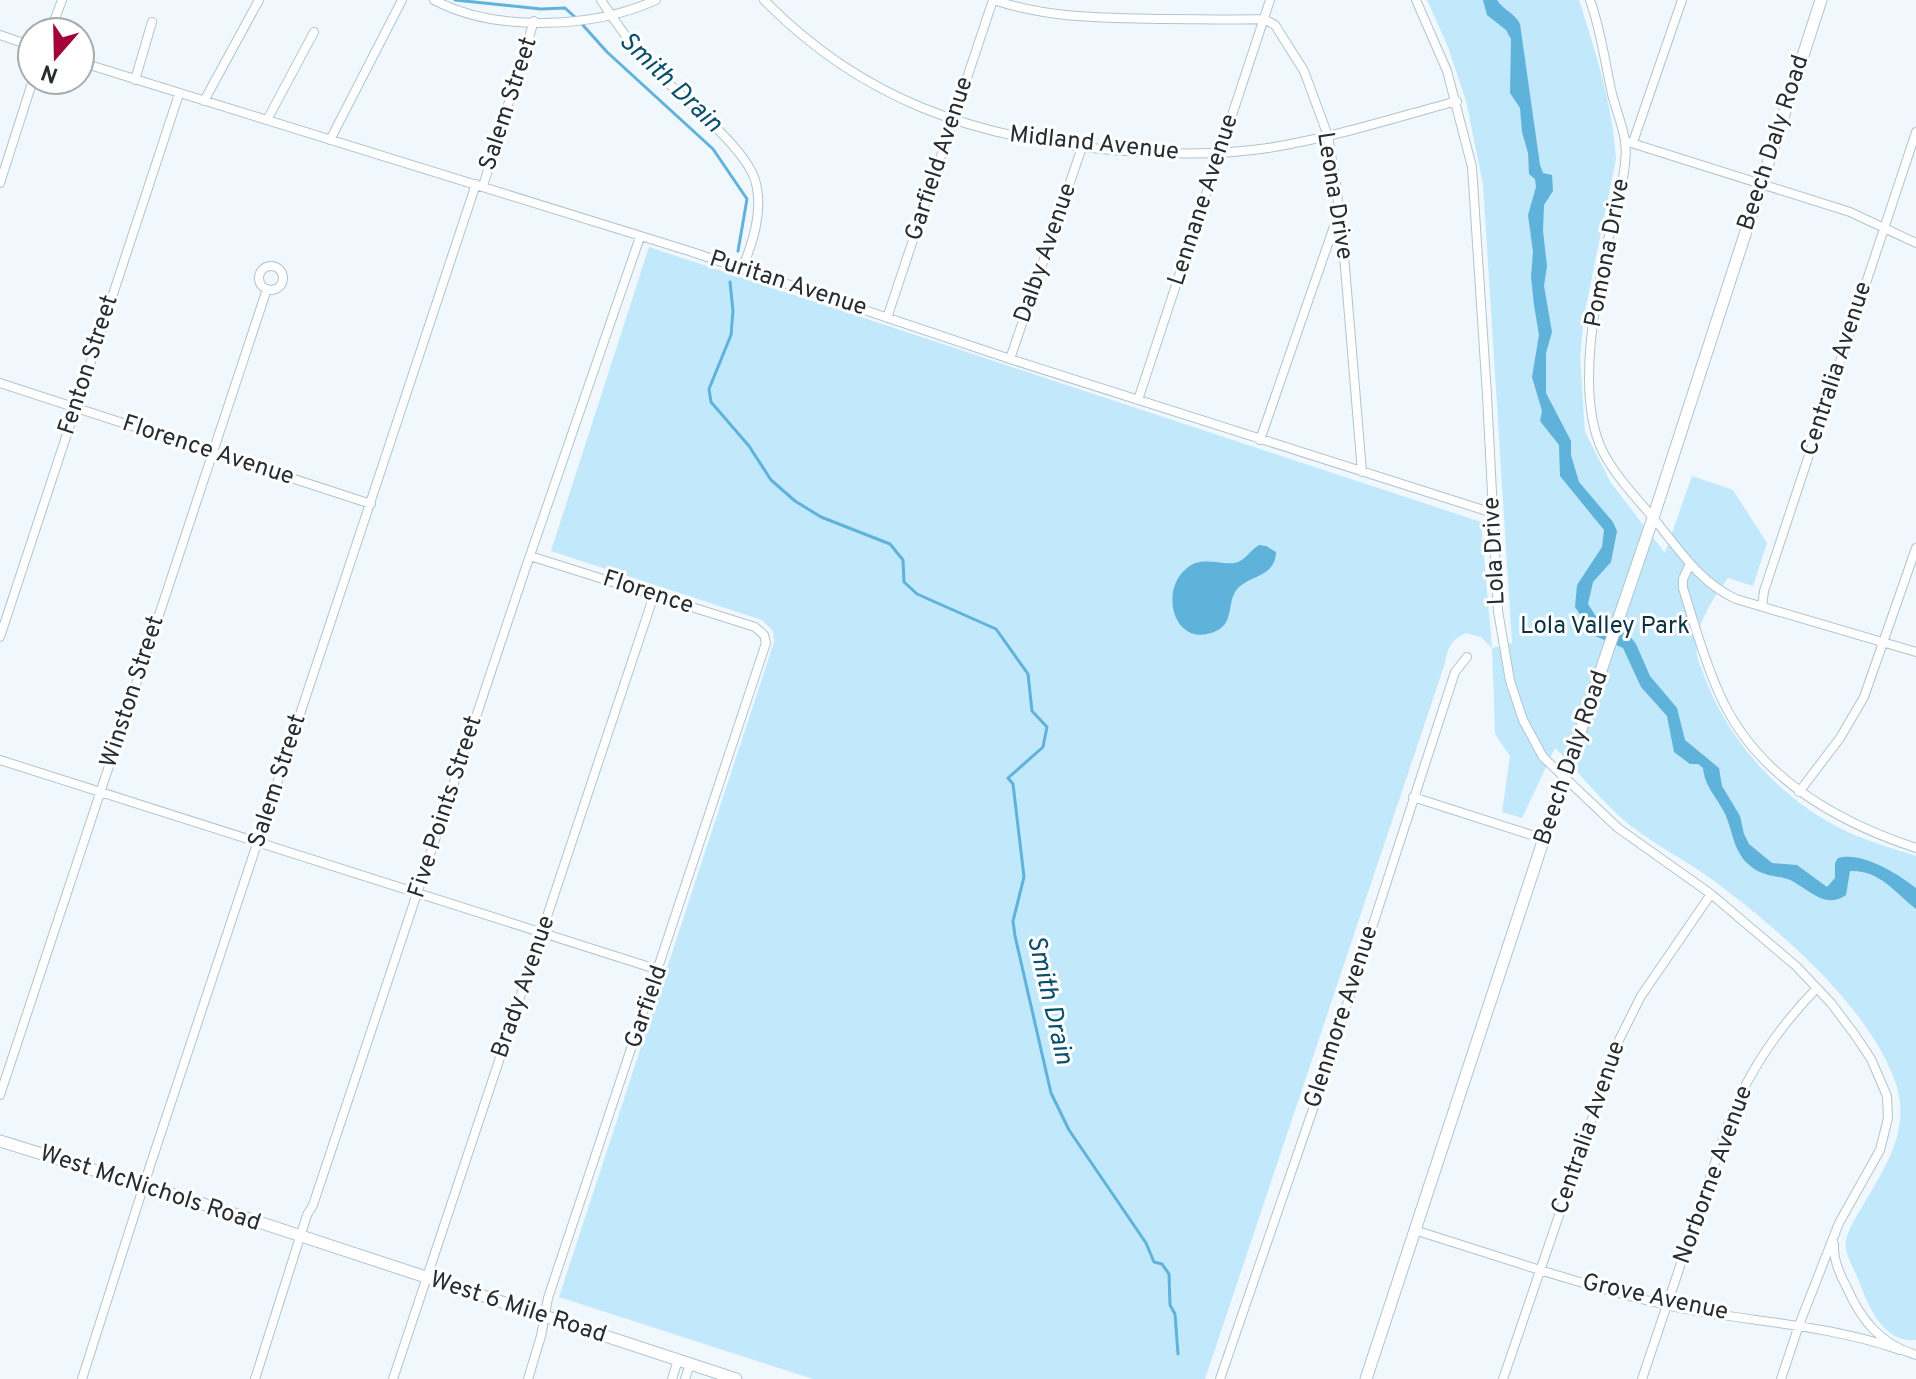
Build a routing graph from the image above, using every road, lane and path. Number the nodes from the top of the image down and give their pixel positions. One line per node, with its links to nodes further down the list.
1 (259, 0): 22 (street)
2 (402, 0): 28 (street)
3 (434, 0): 15 (street)
4 (601, 0): 13 (street)
5 (656, 0): 13 (street)
6 (764, 0): 25 (street, Midland Avenue)
7 (994, 0): 14 (street); 25 (street, Garfield Avenue)
8 (1270, 0): 14 (street, Lennane Avenue)
9 (1416, 0): 23 (street, Lola Drive)
10 (1590, 0): 29 (street, Pomona Drive)
11 (1682, 0): 29 (street)
12 (1821, 0): 33 (main road, Beech Daly Road)
13 (611, 15): 15 (street); 39 (street)
14 (1264, 19): 27 (street, Leona Drive); 31 (street, Lennane Avenue)
15 (534, 21): 34 (street, Salem Street)
16 (152, 22): 19 (street)
17 (314, 32): 24 (street)
18 (96, 67): 19 (street, Puritan Avenue)
19 (135, 80): 20 (street, Puritan Avenue)
20 (179, 94): 22 (street, Puritan Avenue); 45 (street, Fenton Street)
21 (28, 96): 32 (street)
22 (204, 101): 24 (street, Puritan Avenue)
23 (1457, 101): 27 (street, Midland Avenue); 50 (street, Lola Drive)
24 (267, 120): 28 (street, Puritan Avenue)
25 (953, 121): 30 (street, Midland Avenue); 41 (street, Garfield Avenue)
26 (1916, 132): 36 (street, Centralia Avenue)
27 (1328, 136): 31 (street, Midland Avenue); 35 (street, Leona Drive)
28 (330, 140): 34 (street, Puritan Avenue)
29 (1629, 142): 33 (street); 51 (street, Pomona Drive)
30 (1082, 147): 31 (street, Midland Avenue); 42 (street, Dalby Avenue)
31 (1220, 153): 44 (street, Lennane Avenue)
32 (0, 183)
33 (1761, 183): 36 (street); 51 (main road, Beech Daly Road)
34 (479, 185): 37 (street, Puritan Avenue); 49 (street, Salem Street)
35 (1338, 215): 46 (street); 48 (street, Leona Drive)
36 (1884, 228): 38 (street); 56 (street, Centralia Avenue)
37 (640, 237): 39 (street, Puritan Avenue); 53 (street, Five Points Street)
38 (1916, 243)
39 (742, 269): 41 (street, Puritan Avenue)
40 (267, 289): 47 (street, Winston Street)
41 (887, 318): 42 (street, Puritan Avenue)
42 (1010, 359): 44 (street, Puritan Avenue)
43 (0, 383): 45 (street, Florence Avenue)
44 (1138, 400): 46 (street, Puritan Avenue)
45 (75, 408): 47 (street, Florence Avenue); 58 (street, Fenton Street)
46 (1260, 440): 48 (street, Puritan Avenue)
47 (212, 453): 49 (street, Florence Avenue); 64 (street, Winston Street)
48 (1362, 472): 50 (street, Puritan Avenue)
49 (371, 504): 68 (street, Salem Street)
50 (1493, 513): 63 (street, Lola Drive)
51 (1653, 518): 54 (street, Pomona Drive); 63 (main road, Beech Daly Road)
52 (1916, 548): 59 (street)
53 (530, 556): 55 (street, Florence); 70 (street, Five Points Street)
54 (1690, 564): 56 (street); 65 (street)
55 (654, 595): 57 (street, Florence); 72 (street, Brady Avenue)
56 (1762, 606): 59 (street)
57 (764, 635): 73 (street, Garfield)
58 (0, 637)
59 (1885, 643): 60 (street); 65 (street)
60 (1916, 652)
61 (1467, 657): 66 (street, Glenmore Avenue)
62 (0, 760): 64 (street)
63 (1564, 779): 67 (main road, Beech Daly Road); 71 (street, Lola Drive)
64 (99, 791): 68 (street); 75 (street, Winston Street)
65 (1799, 792): 69 (street)
66 (1413, 797): 67 (street); 96 (street, Glenmore Avenue)
67 (1544, 839): 78 (main road, Beech Daly Road)
68 (258, 841): 70 (street); 77 (street, Salem Street)
69 (1916, 848)
70 (418, 892): 72 (street); 80 (street, Five Points Street)
71 (1711, 894): 74 (street, Lola Drive); 81 (street, Centralia Avenue)
72 (543, 932): 73 (street); 82 (street, Brady Avenue)
73 (659, 970): 84 (street, Garfield)
74 (1817, 988): 79 (street, Lola Drive); 83 (street, Norborne Avenue)
75 (0, 1095)
76 (0, 1141): 77 (main road, West McNichols Road)
77 (144, 1187): 80 (main road, West McNichols Road); 89 (street, Salem Street)
78 (1414, 1230): 81 (street, Grove Avenue); 97 (main road, Beech Daly Road)
79 (1837, 1230): 85 (street, Lola Drive); 86 (street)
80 (301, 1237): 82 (main road, West 6 Mile Road); 90 (street, Five Points Street)
81 (1539, 1270): 83 (street, Grove Avenue); 98 (street, Centralia Avenue)
82 (426, 1279): 84 (main road, West 6 Mile Road); 91 (street, Brady Avenue)
83 (1667, 1305): 85 (street, Grove Avenue); 99 (street, Norborne Avenue)
84 (544, 1316): 88 (main road, West 6 Mile Road); 92 (street, Garfield)
85 (1799, 1325): 86 (street, Grove Avenue); 100 (street, Lola Drive)
86 (1900, 1350): 87 (street)
87 (1916, 1355)
88 (684, 1362): 93 (street); 94 (street); 95 (main road, West 6 Mile Road)
89 (82, 1379)
90 (255, 1379)
91 (393, 1379)
92 (528, 1379)
93 (672, 1379)
94 (685, 1379)
95 (736, 1379)
96 (1220, 1379)
97 (1366, 1379)
98 (1503, 1379)
99 (1642, 1379)
100 (1781, 1379)

